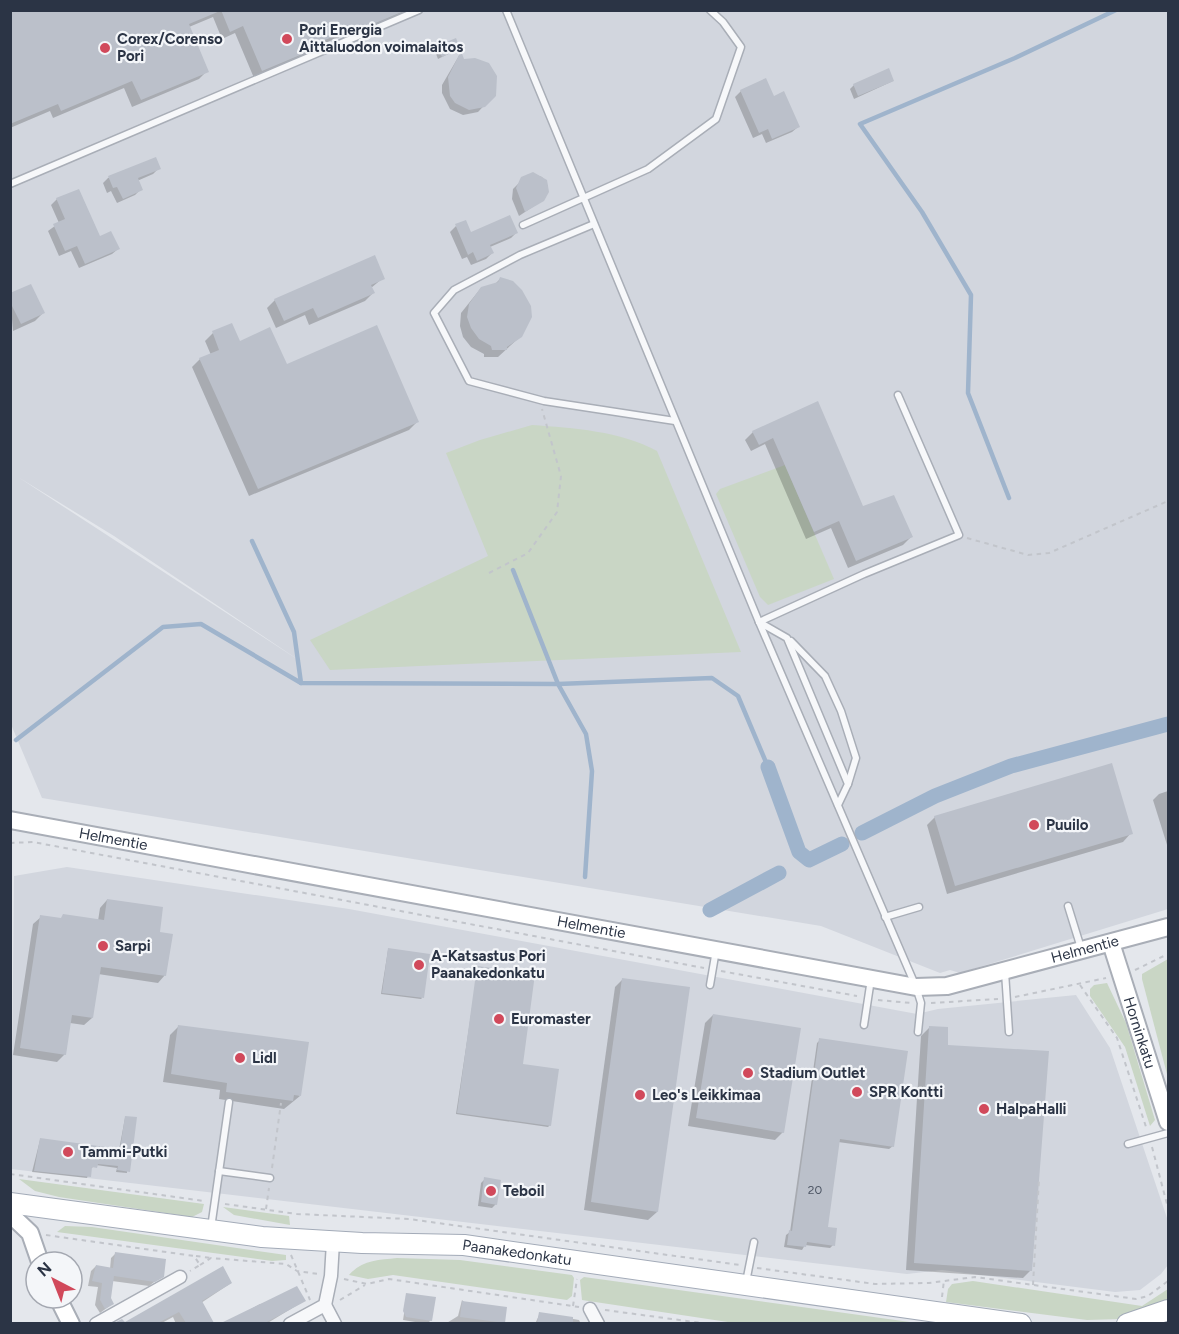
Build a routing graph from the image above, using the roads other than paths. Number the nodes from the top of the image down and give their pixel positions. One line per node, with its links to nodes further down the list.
1 (418, 10): 4 (lane)
2 (506, 10): 5 (lane)
3 (710, 10): 5 (lane)
4 (10, 184)
5 (584, 198): 6 (lane); 7 (lane)
6 (594, 224): 9 (lane); 9 (lane)
7 (523, 225)
8 (898, 395): 10 (lane)
9 (675, 421): 10 (lane)
10 (759, 622): 11 (lane); 13 (lane)
11 (787, 638): 12 (lane); 12 (lane)
12 (848, 784): 13 (lane)
13 (837, 805): 17 (lane)
14 (10, 820): 20 (street, Helmentie)
15 (1068, 906): 21 (lane)
16 (919, 907): 17 (lane)
17 (885, 917): 25 (lane)
18 (1168, 927): 19 (street, Helmentie)
19 (1111, 943): 21 (street, Helmentie); 30 (street, Horninkatu)
20 (716, 950): 23 (street, Helmentie); 24 (lane)
21 (1082, 951): 22 (street, Helmentie)
22 (1005, 971): 25 (street, Helmentie); 28 (lane)
23 (871, 979): 25 (street, Helmentie); 26 (lane)
24 (710, 985)
25 (916, 987): 27 (lane)
26 (864, 1025)
27 (918, 1032)
28 (1009, 1032)
29 (229, 1102): 33 (lane)
30 (1168, 1122)
31 (1168, 1133): 32 (lane)
32 (1128, 1144)
33 (219, 1171): 34 (lane); 37 (lane)
34 (270, 1179)
35 (10, 1203): 37 (main road, Paanakedonkatu)
36 (10, 1214): 40 (street)
37 (210, 1231): 38 (main road, Paanakedonkatu)
38 (333, 1242): 42 (main road, Paanakedonkatu); 43 (street)
39 (754, 1242): 42 (lane)
40 (36, 1250)
41 (180, 1277): 46 (street)
42 (745, 1286): 50 (main road, Paanakedonkatu)
43 (319, 1308): 47 (street); 48 (street)
44 (590, 1308): 49 (street)
45 (1168, 1309): 51 (main road); 52 (main road)
46 (96, 1323)
47 (290, 1323)
48 (335, 1323)
49 (598, 1323)
50 (1021, 1323)
51 (1127, 1323)
52 (1157, 1323)

